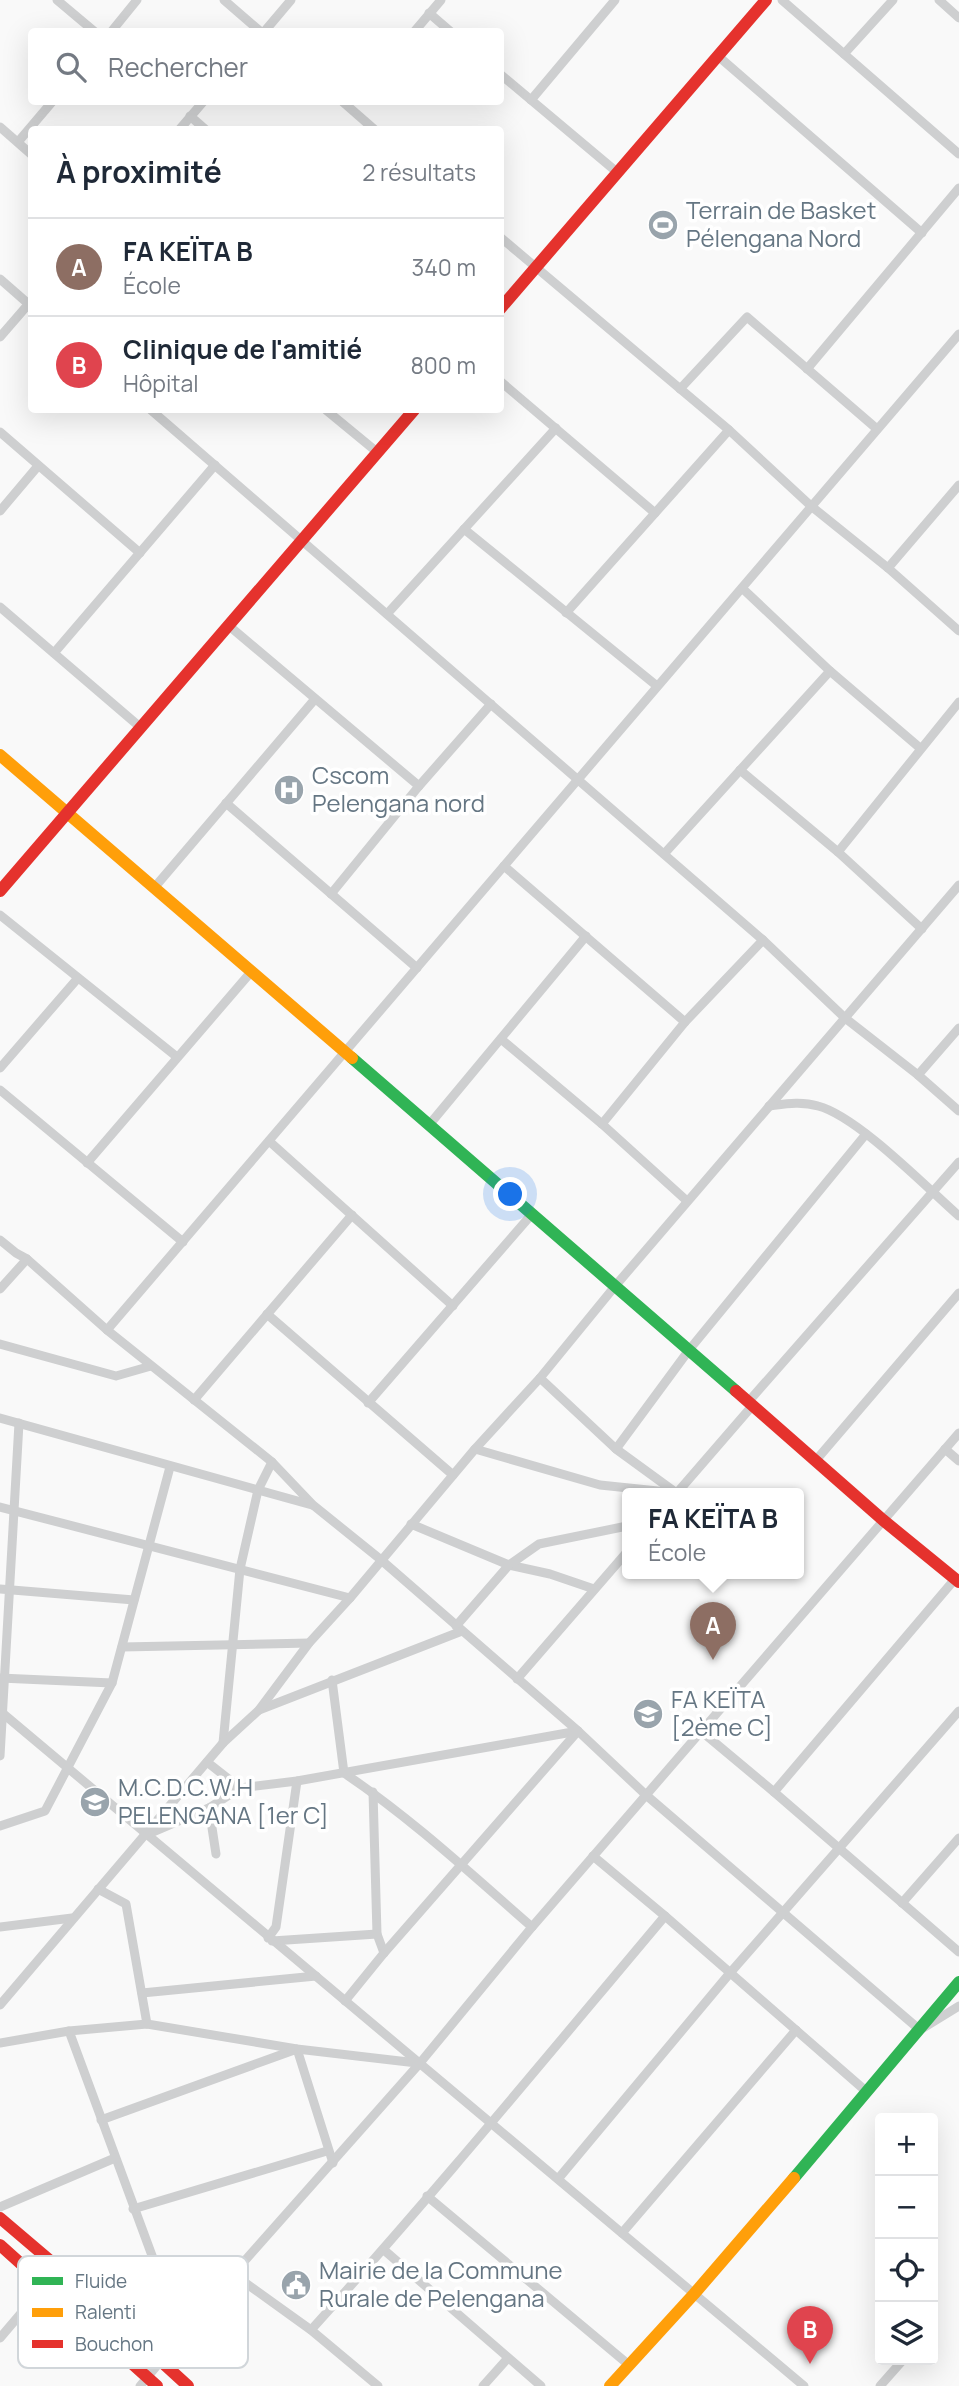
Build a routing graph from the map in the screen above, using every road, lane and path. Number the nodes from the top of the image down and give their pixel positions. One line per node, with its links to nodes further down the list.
1 (57, 0): 13 (street)
2 (137, 0): 14 (street)
3 (224, 0): 15 (street)
4 (291, 0): 16 (street)
5 (441, 0): 11 (street)
6 (615, 0): 22 (street)
7 (766, 0): 20 (main road)
8 (782, 0): 19 (street)
9 (892, 0): 19 (street)
10 (939, 0): 12 (street)
11 (429, 13): 17 (street); 18 (street)
12 (959, 18)
13 (90, 28)
14 (114, 28)
15 (257, 28)
16 (266, 28)
17 (417, 28)
18 (446, 28)
19 (844, 54): 35 (street)
20 (718, 56): 36 (main road); 38 (street)
21 (504, 77): 22 (street)
22 (531, 100): 36 (street)
23 (49, 105): 27 (street)
24 (200, 105): 26 (street)
25 (351, 105): 30 (street)
26 (190, 116): 28 (street); 29 (street)
27 (32, 126)
28 (182, 126)
29 (201, 126)
30 (371, 126)
31 (0, 127): 33 (street)
32 (28, 130): 33 (street)
33 (18, 142): 34 (street)
34 (28, 151)
35 (959, 154)
36 (618, 173): 40 (main road)
37 (959, 188): 38 (street)
38 (922, 233): 47 (street)
39 (504, 240): 40 (street)
40 (536, 268): 43 (main road); 49 (street)
41 (0, 279): 42 (street)
42 (28, 302)
43 (504, 304)
44 (28, 306): 46 (street)
45 (959, 334): 55 (street)
46 (0, 337)
47 (807, 369): 49 (street); 55 (street)
48 (504, 384): 53 (street)
49 (680, 389): 54 (street)
50 (154, 413): 58 (street)
51 (330, 413): 57 (street)
52 (411, 413): 57 (main road)
53 (555, 428): 63 (street); 64 (street)
54 (729, 429): 61 (street); 63 (street)
55 (877, 429): 61 (street)
56 (0, 432): 59 (street)
57 (377, 452): 65 (main road)
58 (215, 465): 65 (street); 66 (street)
59 (37, 466): 62 (street); 66 (street)
60 (959, 485): 67 (street)
61 (811, 506): 67 (street); 68 (street)
62 (0, 511)
63 (655, 513): 70 (street)
64 (464, 529): 70 (street); 71 (street)
65 (302, 540): 71 (street); 72 (main road)
66 (140, 553): 74 (street)
67 (888, 568): 73 (street)
68 (742, 588): 75 (street); 76 (street)
69 (0, 607): 74 (street)
70 (566, 613): 76 (street)
71 (387, 614): 79 (street)
72 (228, 625): 77 (street); 80 (main road)
73 (959, 631)
74 (54, 653): 80 (street)
75 (830, 671): 81 (street); 83 (street)
76 (657, 687): 84 (street)
77 (315, 699): 85 (street); 86 (street)
78 (959, 702): 81 (street)
79 (491, 704): 84 (street); 85 (street)
80 (141, 727): 87 (main road)
81 (920, 748): 88 (street)
82 (0, 755): 87 (main road)
83 (740, 771): 88 (street); 89 (street)
84 (578, 780): 89 (street); 90 (street)
85 (419, 786): 94 (street)
86 (226, 803): 92 (street); 94 (street)
87 (67, 813): 92 (main road); 93 (main road)
88 (838, 852): 96 (street)
89 (664, 854): 98 (street)
90 (504, 866): 97 (street); 99 (street)
91 (959, 885): 96 (street)
92 (154, 888): 100 (main road)
93 (0, 891)
94 (331, 894): 99 (street)
95 (0, 915): 101 (street)
96 (922, 929): 102 (street)
97 (586, 936): 103 (street); 105 (street)
98 (763, 940): 102 (street); 103 (street)
99 (417, 968): 106 (street)
100 (251, 972): 106 (main road); 107 (street)
101 (78, 978): 107 (street); 108 (street)
102 (845, 1018): 109 (street); 111 (street)
103 (685, 1022): 113 (street)
104 (959, 1028): 109 (street)
105 (501, 1039): 113 (street); 114 (street)
106 (345, 1052): 114 (main road); 116 (street)
107 (177, 1058): 118 (street)
108 (0, 1068)
109 (918, 1075): 112 (street)
110 (0, 1090): 118 (street)
111 (769, 1106): 115 (street); 120 (street)
112 (959, 1111)
113 (603, 1124): 120 (street)
114 (429, 1125): 121 (main road)
115 (866, 1134): 119 (street); 136 (street)
116 (269, 1141): 122 (street); 125 (street)
117 (959, 1162): 119 (street)
118 (87, 1163): 125 (street)
119 (933, 1193): 123 (street); 141 (street)
120 (687, 1201): 129 (street)
121 (533, 1214): 129 (main road); 132 (street)
122 (352, 1215): 132 (street); 133 (street)
123 (959, 1216)
124 (0, 1240): 127 (street)
125 (183, 1242): 134 (street)
126 (0, 1251): 127 (street)
127 (16, 1253): 128 (street)
128 (27, 1259): 130 (street); 134 (street)
129 (616, 1285): 136 (main road); 138 (street)
130 (0, 1290)
131 (959, 1293): 148 (street)
132 (453, 1306): 140 (street)
133 (267, 1314): 139 (street); 140 (street)
134 (107, 1330): 137 (street)
135 (0, 1343): 137 (street)
136 (689, 1350): 141 (main road); 146 (street)
137 (151, 1366): 139 (street)
138 (540, 1378): 145 (street); 146 (street)
139 (194, 1400): 150 (street)
140 (368, 1403): 152 (street)
141 (751, 1403): 148 (main road); 155 (street)
142 (0, 1418): 143 (street)
143 (19, 1423): 151 (street); 159 (street)
144 (959, 1433): 147 (street)
145 (475, 1449): 152 (street); 153 (street)
146 (616, 1449): 154 (street)
147 (945, 1449): 149 (street); 160 (street)
148 (817, 1460): 160 (main road)
149 (959, 1461)
150 (272, 1462): 156 (street); 157 (street)
151 (170, 1467): 156 (street); 163 (street)
152 (453, 1475): 161 (street)
153 (629, 1488)
154 (670, 1488)
155 (681, 1488)
156 (258, 1490): 157 (street); 167 (street)
157 (313, 1505): 165 (street)
158 (0, 1507): 159 (street)
159 (14, 1510): 163 (street); 170 (street)
160 (883, 1521): 168 (main road); 185 (street)
161 (411, 1524): 165 (street); 166 (street)
162 (622, 1527): 166 (street)
163 (148, 1545): 167 (street); 172 (street)
164 (622, 1558): 169 (street)
165 (380, 1559): 171 (street); 173 (street)
166 (509, 1565): 169 (street); 173 (street)
167 (240, 1569): 171 (street); 175 (street)
168 (957, 1581): 194 (street)
169 (594, 1589): 178 (street)
170 (5, 1590): 172 (street); 177 (street)
171 (350, 1598): 174 (street)
172 (134, 1600): 176 (street)
173 (459, 1629): 178 (street); 179 (street)
174 (309, 1643): 175 (street); 181 (street)
175 (231, 1645): 176 (street); 186 (street)
176 (122, 1647): 180 (street)
177 (2, 1678): 180 (street); 183 (street)
178 (517, 1679): 184 (street)
179 (332, 1680): 181 (street); 190 (street)
180 (112, 1683): 189 (street)
181 (258, 1710): 186 (street)
182 (959, 1711): 200 (street)
183 (2, 1713): 187 (street); 189 (street)
184 (578, 1731): 190 (street); 195 (street); 203 (street)
185 (701, 1731): 194 (street); 195 (street)
186 (223, 1743): 188 (street)
187 (0, 1756)
188 (206, 1762): 192 (street); 198 (street)
189 (67, 1768): 197 (street); 198 (street)
190 (344, 1773): 191 (street); 193 (street)
191 (296, 1781): 192 (street); 212 (street)
192 (240, 1788): 196 (street)
193 (373, 1792): 203 (street); 211 (street)
194 (774, 1792): 200 (street)
195 (646, 1795): 202 (street); 206 (street)
196 (209, 1808): 198 (street); 201 (street)
197 (0, 1826)
198 (147, 1835): 204 (street); 212 (street)
199 (959, 1838): 205 (street)
200 (839, 1848): 205 (street); 206 (street)
201 (216, 1854)
202 (593, 1856): 207 (street); 210 (street)
203 (461, 1865): 210 (street); 214 (street)
204 (98, 1889): 208 (street); 218 (street)
205 (902, 1903): 213 (street)
206 (783, 1911): 215 (street); 225 (street)
207 (665, 1916): 215 (street); 231 (street)
208 (72, 1919): 209 (street); 220 (street)
209 (0, 1927)
210 (532, 1927): 228 (street)
211 (377, 1934): 212 (street); 214 (street)
212 (270, 1940): 216 (street)
213 (959, 1952)
214 (384, 1953): 219 (street)
215 (730, 1973): 223 (street); 235 (street)
216 (316, 1976): 218 (street); 219 (street)
217 (959, 1982): 225 (main road)
218 (142, 1993): 222 (street)
219 (345, 2001): 228 (street)
220 (0, 2004)
221 (959, 2006): 225 (street)
222 (147, 2024): 224 (street); 227 (street)
223 (796, 2030): 229 (street); 240 (street)
224 (69, 2031): 226 (street); 230 (street)
225 (920, 2031): 229 (main road)
226 (0, 2043)
227 (297, 2049): 228 (street); 230 (street); 232 (street)
228 (420, 2063): 231 (street); 234 (street)
229 (867, 2092): 248 (main road)
230 (102, 2120): 233 (street)
231 (490, 2123): 235 (street); 236 (street)
232 (327, 2151): 234 (street); 238 (street)
233 (116, 2158): 237 (street); 238 (street)
234 (333, 2163): 245 (street)
235 (558, 2179): 240 (street)
236 (427, 2196): 242 (street); 253 (street)
237 (0, 2207)
238 (133, 2209): 244 (street)
239 (0, 2218): 243 (main road)
240 (622, 2233): 248 (street)
241 (0, 2245): 246 (main road)
242 (384, 2250): 250 (street); 252 (street)
243 (45, 2256)
244 (151, 2256)
245 (248, 2257)
246 (18, 2261)
247 (248, 2285): 250 (street)
248 (694, 2294): 253 (main road); 264 (street)
249 (18, 2317): 251 (street)
250 (311, 2330): 260 (street)
251 (0, 2338)
252 (508, 2358): 261 (street); 262 (street)
253 (629, 2365): 263 (main road)
254 (899, 2365): 265 (street)
255 (132, 2368): 258 (main road)
256 (158, 2368): 258 (street)
257 (167, 2368): 259 (main road)
258 (148, 2383)
259 (188, 2386)
260 (378, 2386)
261 (483, 2386)
262 (541, 2386)
263 (610, 2386)
264 (804, 2386)
265 (880, 2386)

